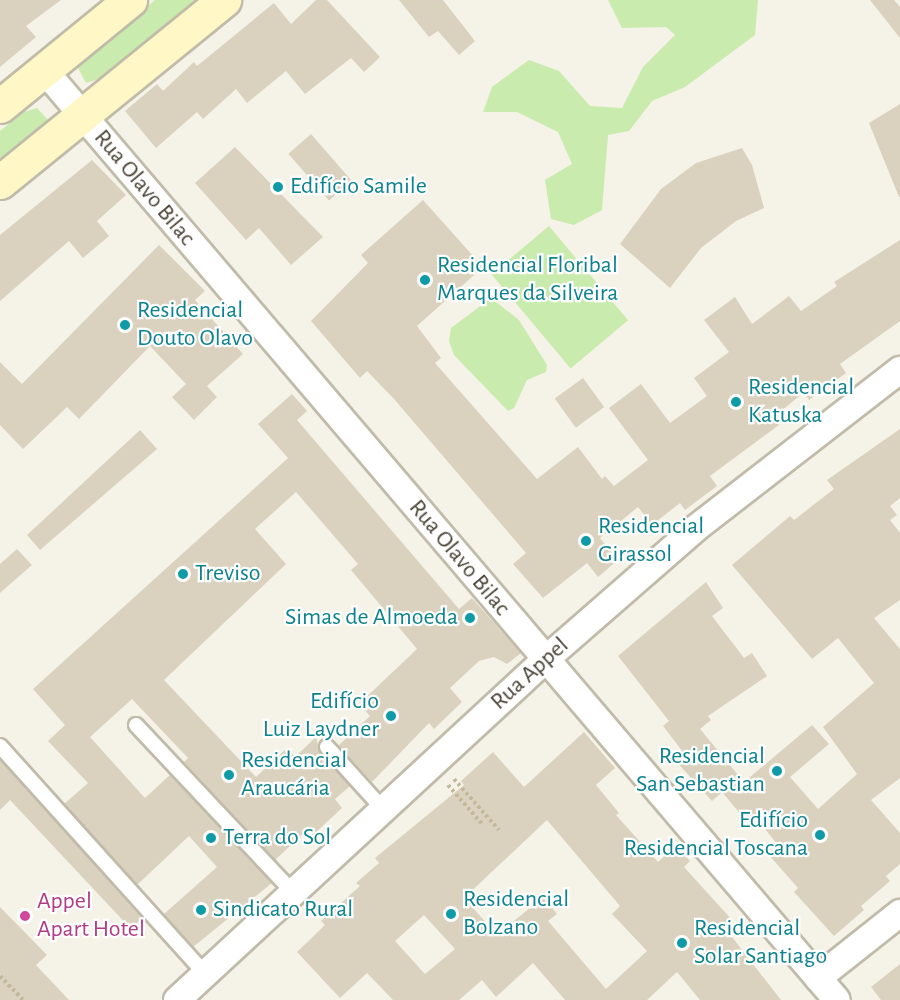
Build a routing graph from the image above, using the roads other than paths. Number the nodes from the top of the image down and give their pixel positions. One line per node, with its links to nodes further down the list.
1 (224, 0): 5 (main road)
2 (123, 2): 3 (main road)
3 (44, 70): 4 (main road); 5 (street, Rua Olavo Bilac)
4 (0, 106)
5 (82, 115): 6 (main road); 8 (street, Rua Olavo Bilac)
6 (0, 182)
7 (900, 370): 8 (street, Rua Appel)
8 (546, 659): 12 (street, Rua Appel); 16 (street, Rua Olavo Bilac)
9 (136, 725): 13 (lane)
10 (0, 746): 15 (lane)
11 (327, 747): 12 (lane)
12 (383, 809): 13 (street, Rua Appel)
13 (293, 892): 15 (street, Rua Appel)
14 (900, 913): 16 (street)
15 (205, 974): 17 (street, Rua Appel)
16 (818, 978): 18 (street, Rua Olavo Bilac)
17 (177, 1000)
18 (837, 1000)

